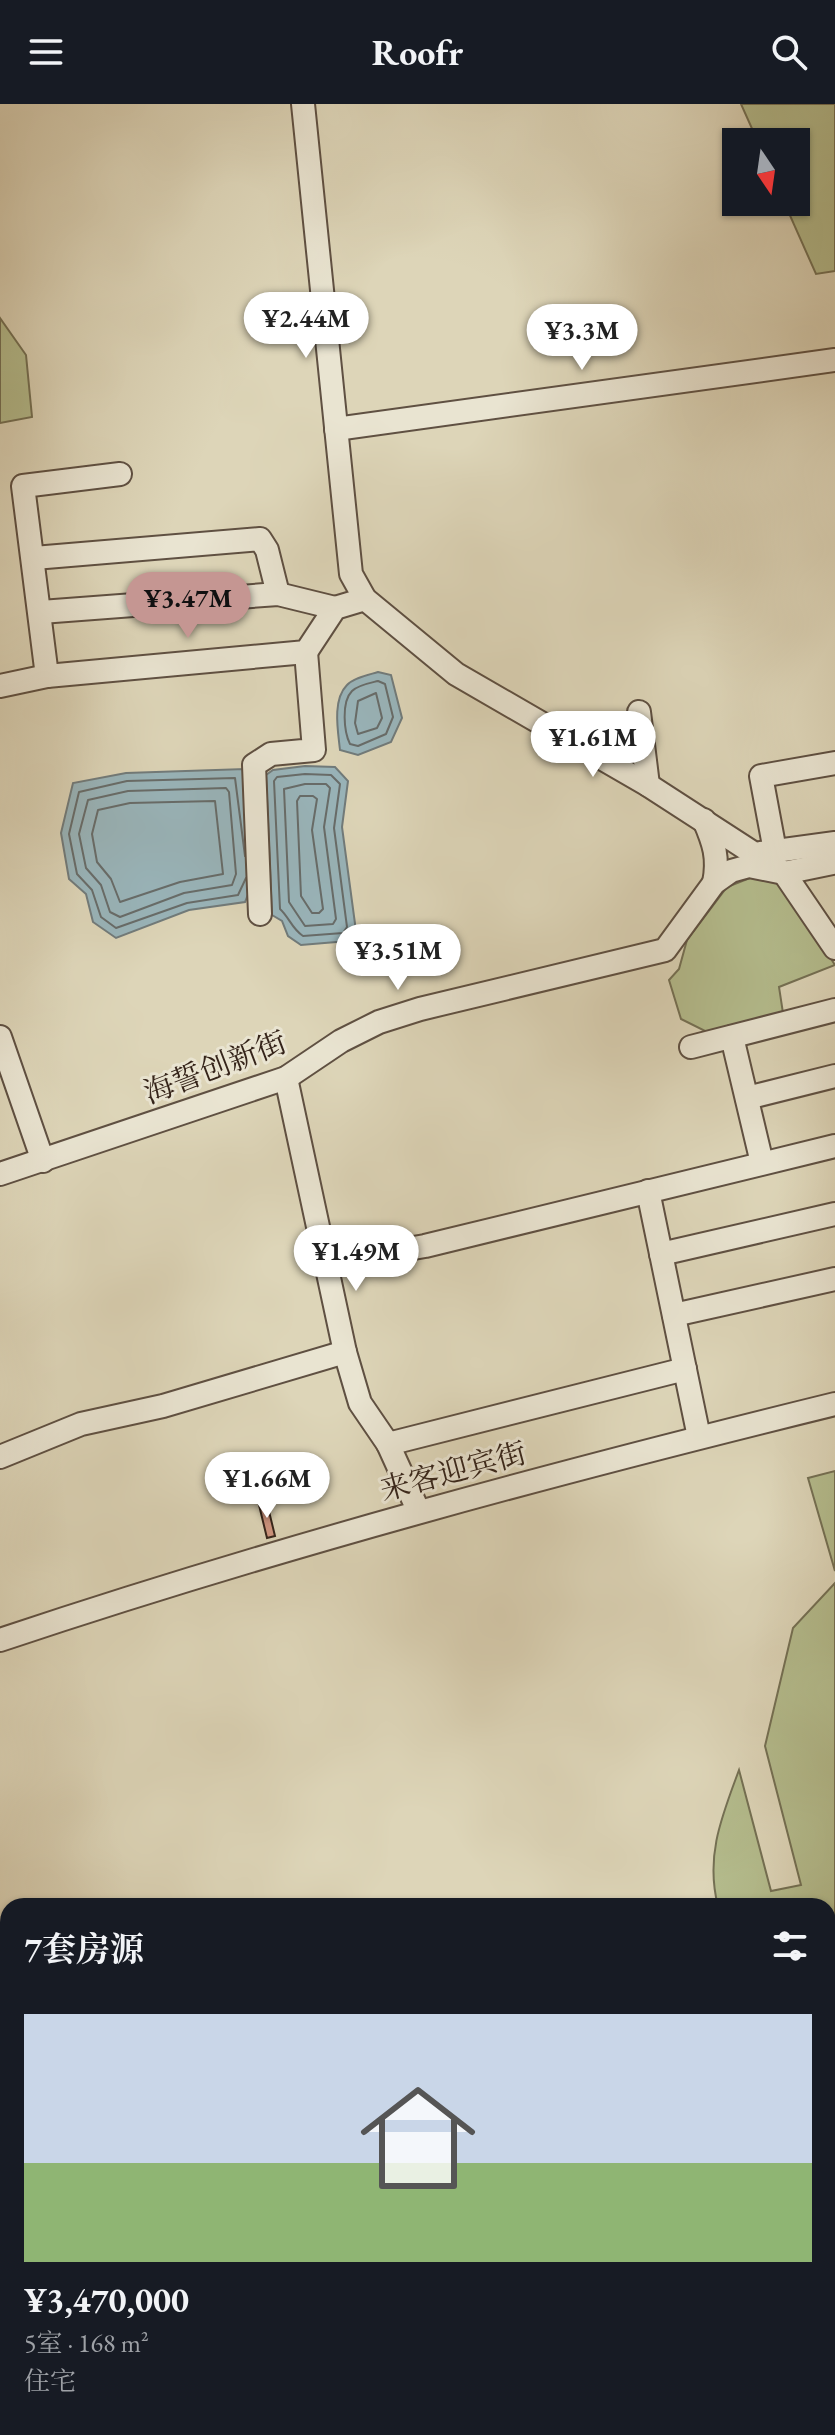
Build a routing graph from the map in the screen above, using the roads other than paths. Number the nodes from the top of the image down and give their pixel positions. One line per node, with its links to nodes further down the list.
1 (303, 104): 3 (street)
2 (835, 360): 3 (street)
3 (336, 429): 7 (street)
4 (120, 474): 5 (street)
5 (34, 558): 6 (street); 9 (street)
6 (278, 594): 8 (street); 9 (street)
7 (365, 599): 8 (street); 15 (street)
8 (335, 608): 10 (street)
9 (41, 612): 11 (street)
10 (306, 652): 11 (street); 21 (street)
11 (47, 676): 12 (street)
12 (0, 686)
13 (639, 712): 15 (street)
14 (835, 763): 17 (street)
15 (648, 785): 16 (street)
16 (704, 820): 17 (street); 20 (street)
17 (765, 853): 18 (street); 19 (street)
18 (834, 853): 19 (street)
19 (784, 873): 20 (street, 海誓创新街); 22 (street)
20 (714, 883): 28 (street, 海誓创新街)
21 (260, 914)
22 (835, 948)
23 (835, 1010): 25 (street)
24 (0, 1037): 31 (street)
25 (732, 1037): 26 (street); 29 (street)
26 (691, 1047)
27 (835, 1076): 29 (street)
28 (286, 1078): 31 (street, 海誓创新街); 37 (street)
29 (747, 1098): 32 (street)
30 (835, 1146): 32 (street)
31 (43, 1161): 33 (street, 海誓创新街)
32 (762, 1163): 34 (street)
33 (0, 1174)
34 (648, 1191): 36 (street); 37 (street)
35 (835, 1214): 36 (street)
36 (661, 1254): 39 (street)
37 (327, 1263): 40 (street)
38 (835, 1279): 39 (street)
39 (674, 1315): 41 (street)
40 (345, 1352): 44 (street); 45 (street)
41 (685, 1369): 43 (street); 44 (street)
42 (835, 1404): 43 (street, 来客迎宾街)
43 (699, 1437): 46 (street, 来客迎宾街)
44 (388, 1444): 46 (street)
45 (0, 1457)
46 (418, 1510): 47 (street, 来客迎宾街)
47 (0, 1640)

